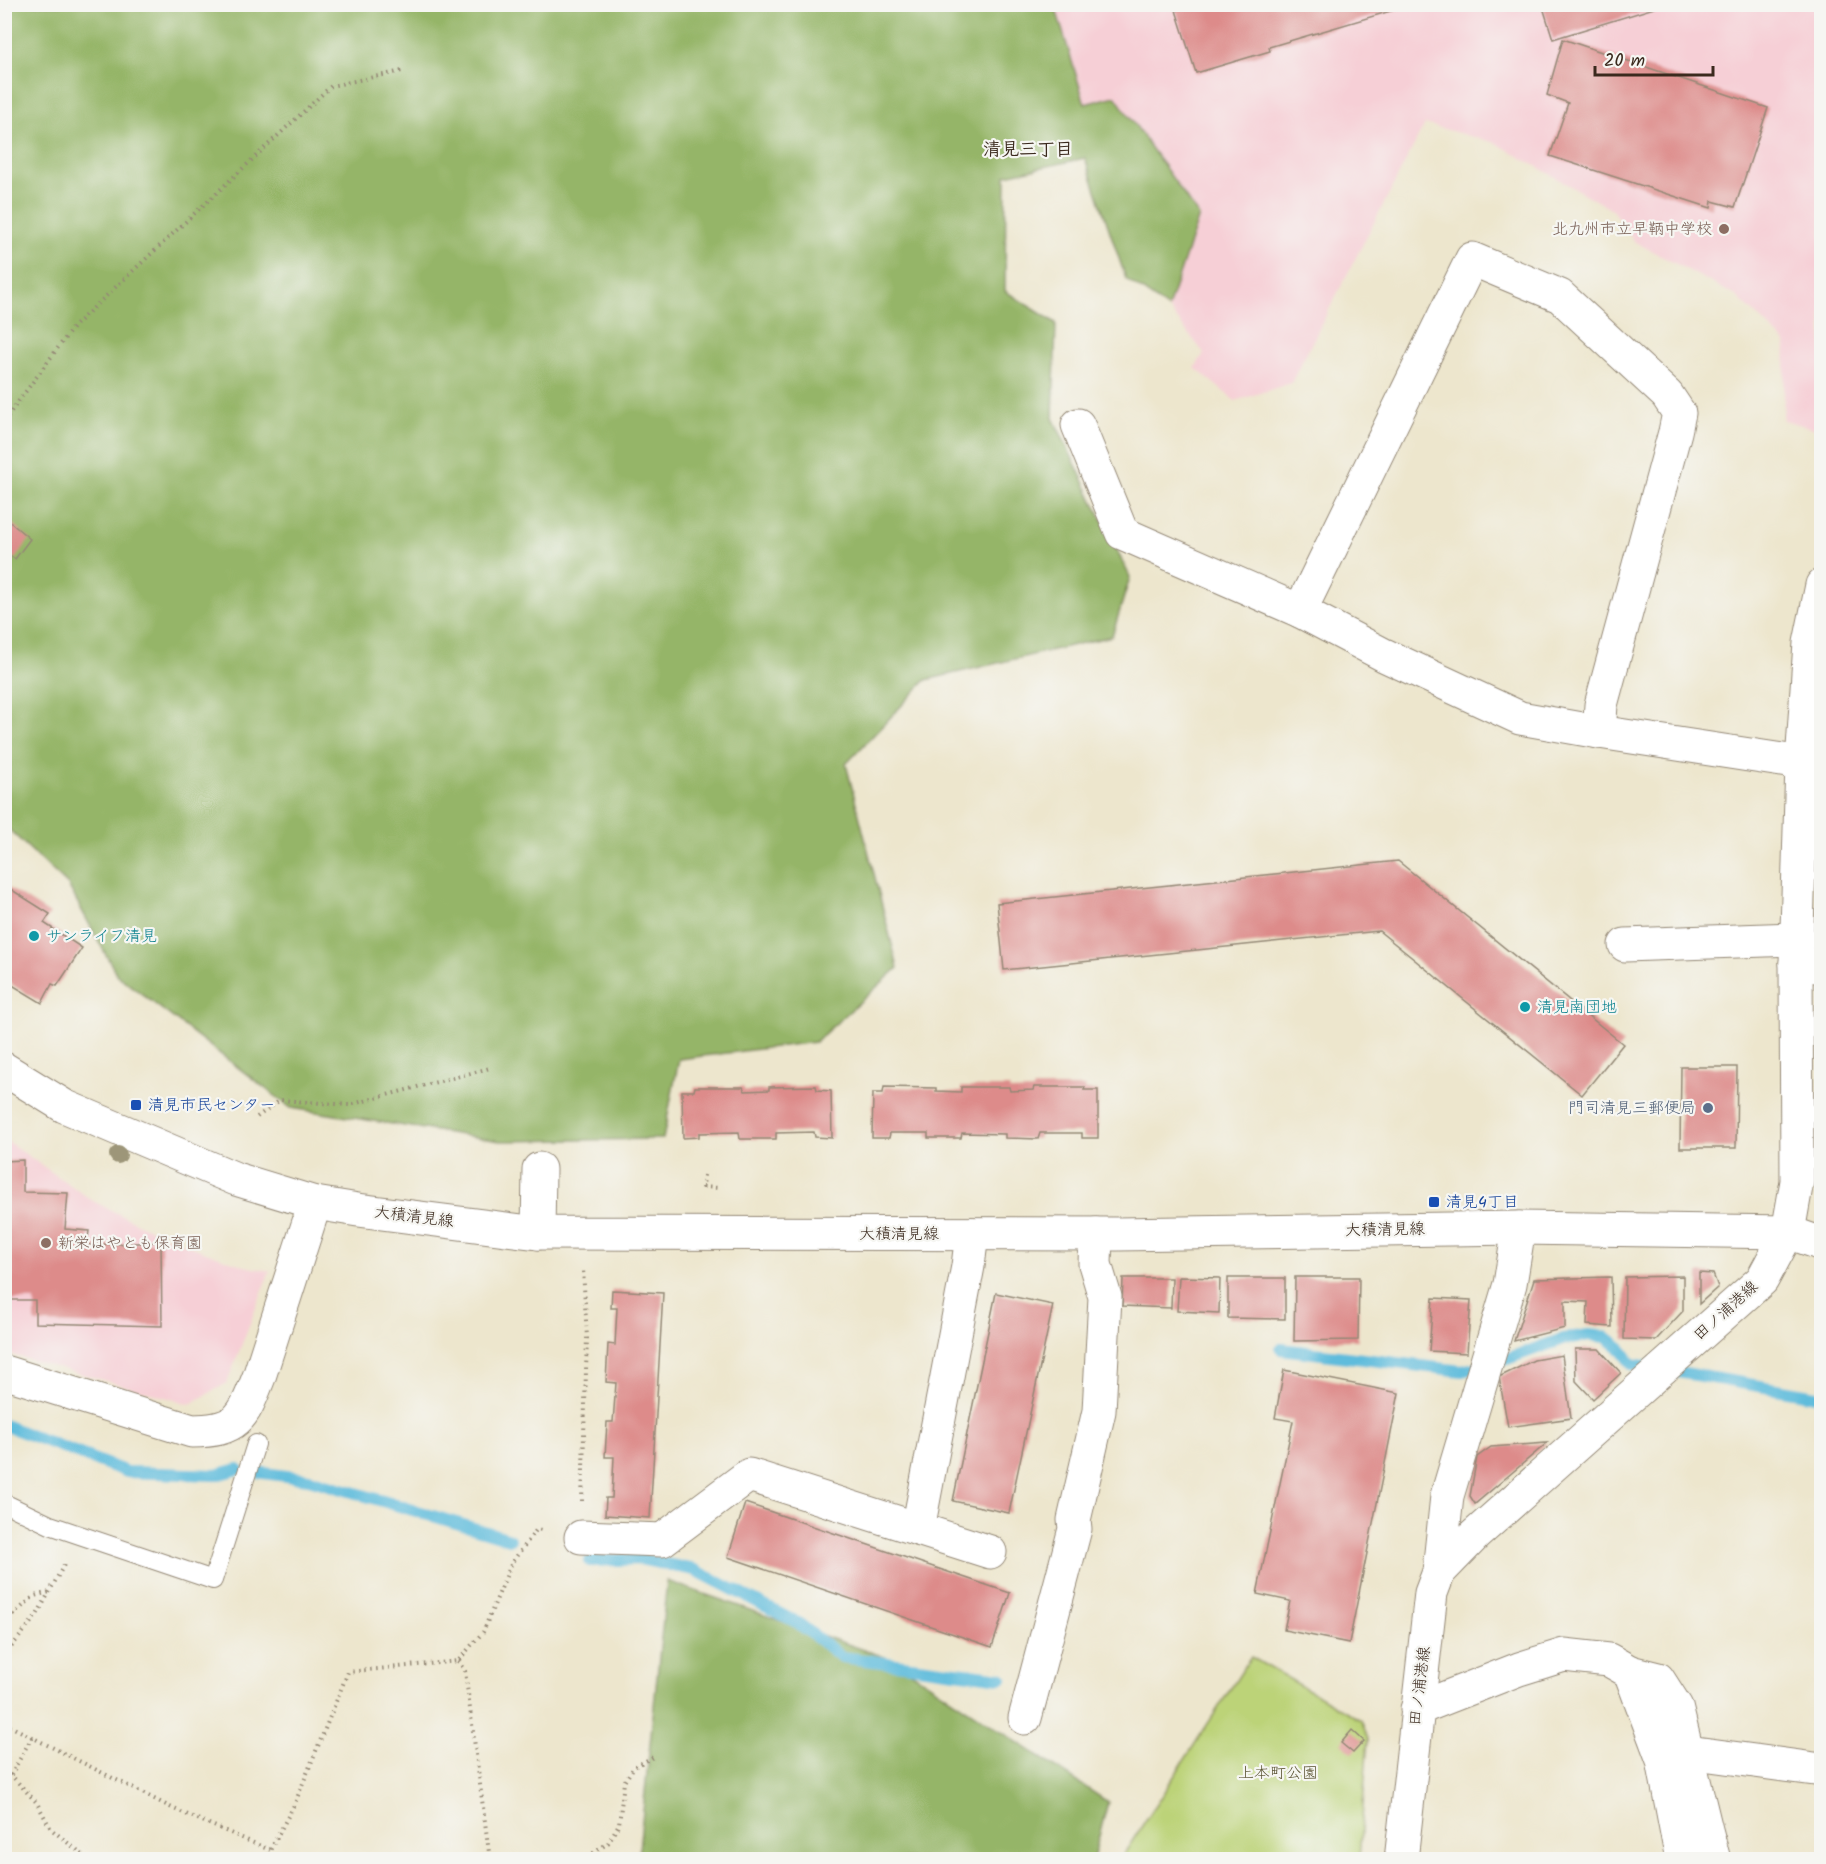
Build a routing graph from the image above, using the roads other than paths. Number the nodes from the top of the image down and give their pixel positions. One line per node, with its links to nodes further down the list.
1 (1078, 425): 3 (street)
2 (1821, 585): 5 (street, 田ノ浦港線)
3 (1300, 611): 4 (street); 4 (street)
4 (1599, 732): 5 (street)
5 (1802, 763): 7 (street, 田ノ浦港線)
6 (1625, 945): 7 (street)
7 (1804, 956): 12 (street, 田ノ浦港線)
8 (4, 1069): 10 (street, 大積清見線)
9 (539, 1169): 13 (street)
10 (315, 1203): 13 (street, 大積清見線); 17 (street)
11 (1519, 1228): 12 (street, 大積清見線); 15 (street, 大積清見線); 23 (street)
12 (1788, 1232): 16 (street, 大積清見線); 23 (street, 田ノ浦港線)
13 (538, 1233): 14 (street, 大積清見線)
14 (972, 1234): 15 (street, 大積清見線); 20 (street)
15 (1096, 1234): 26 (street)
16 (1821, 1244)
17 (4, 1372)
18 (256, 1444): 19 (lane)
19 (4, 1503)
20 (918, 1529): 21 (street); 22 (street)
21 (581, 1537)
22 (990, 1552)
23 (1439, 1572): 25 (street, 田ノ浦港線)
24 (1630, 1672): 25 (street); 27 (street); 30 (street)
25 (1417, 1709): 29 (street, 田ノ浦港線)
26 (1025, 1718)
27 (1688, 1752): 28 (street); 31 (street)
28 (1821, 1770)
29 (1401, 1860)
30 (1682, 1860)
31 (1714, 1860)

